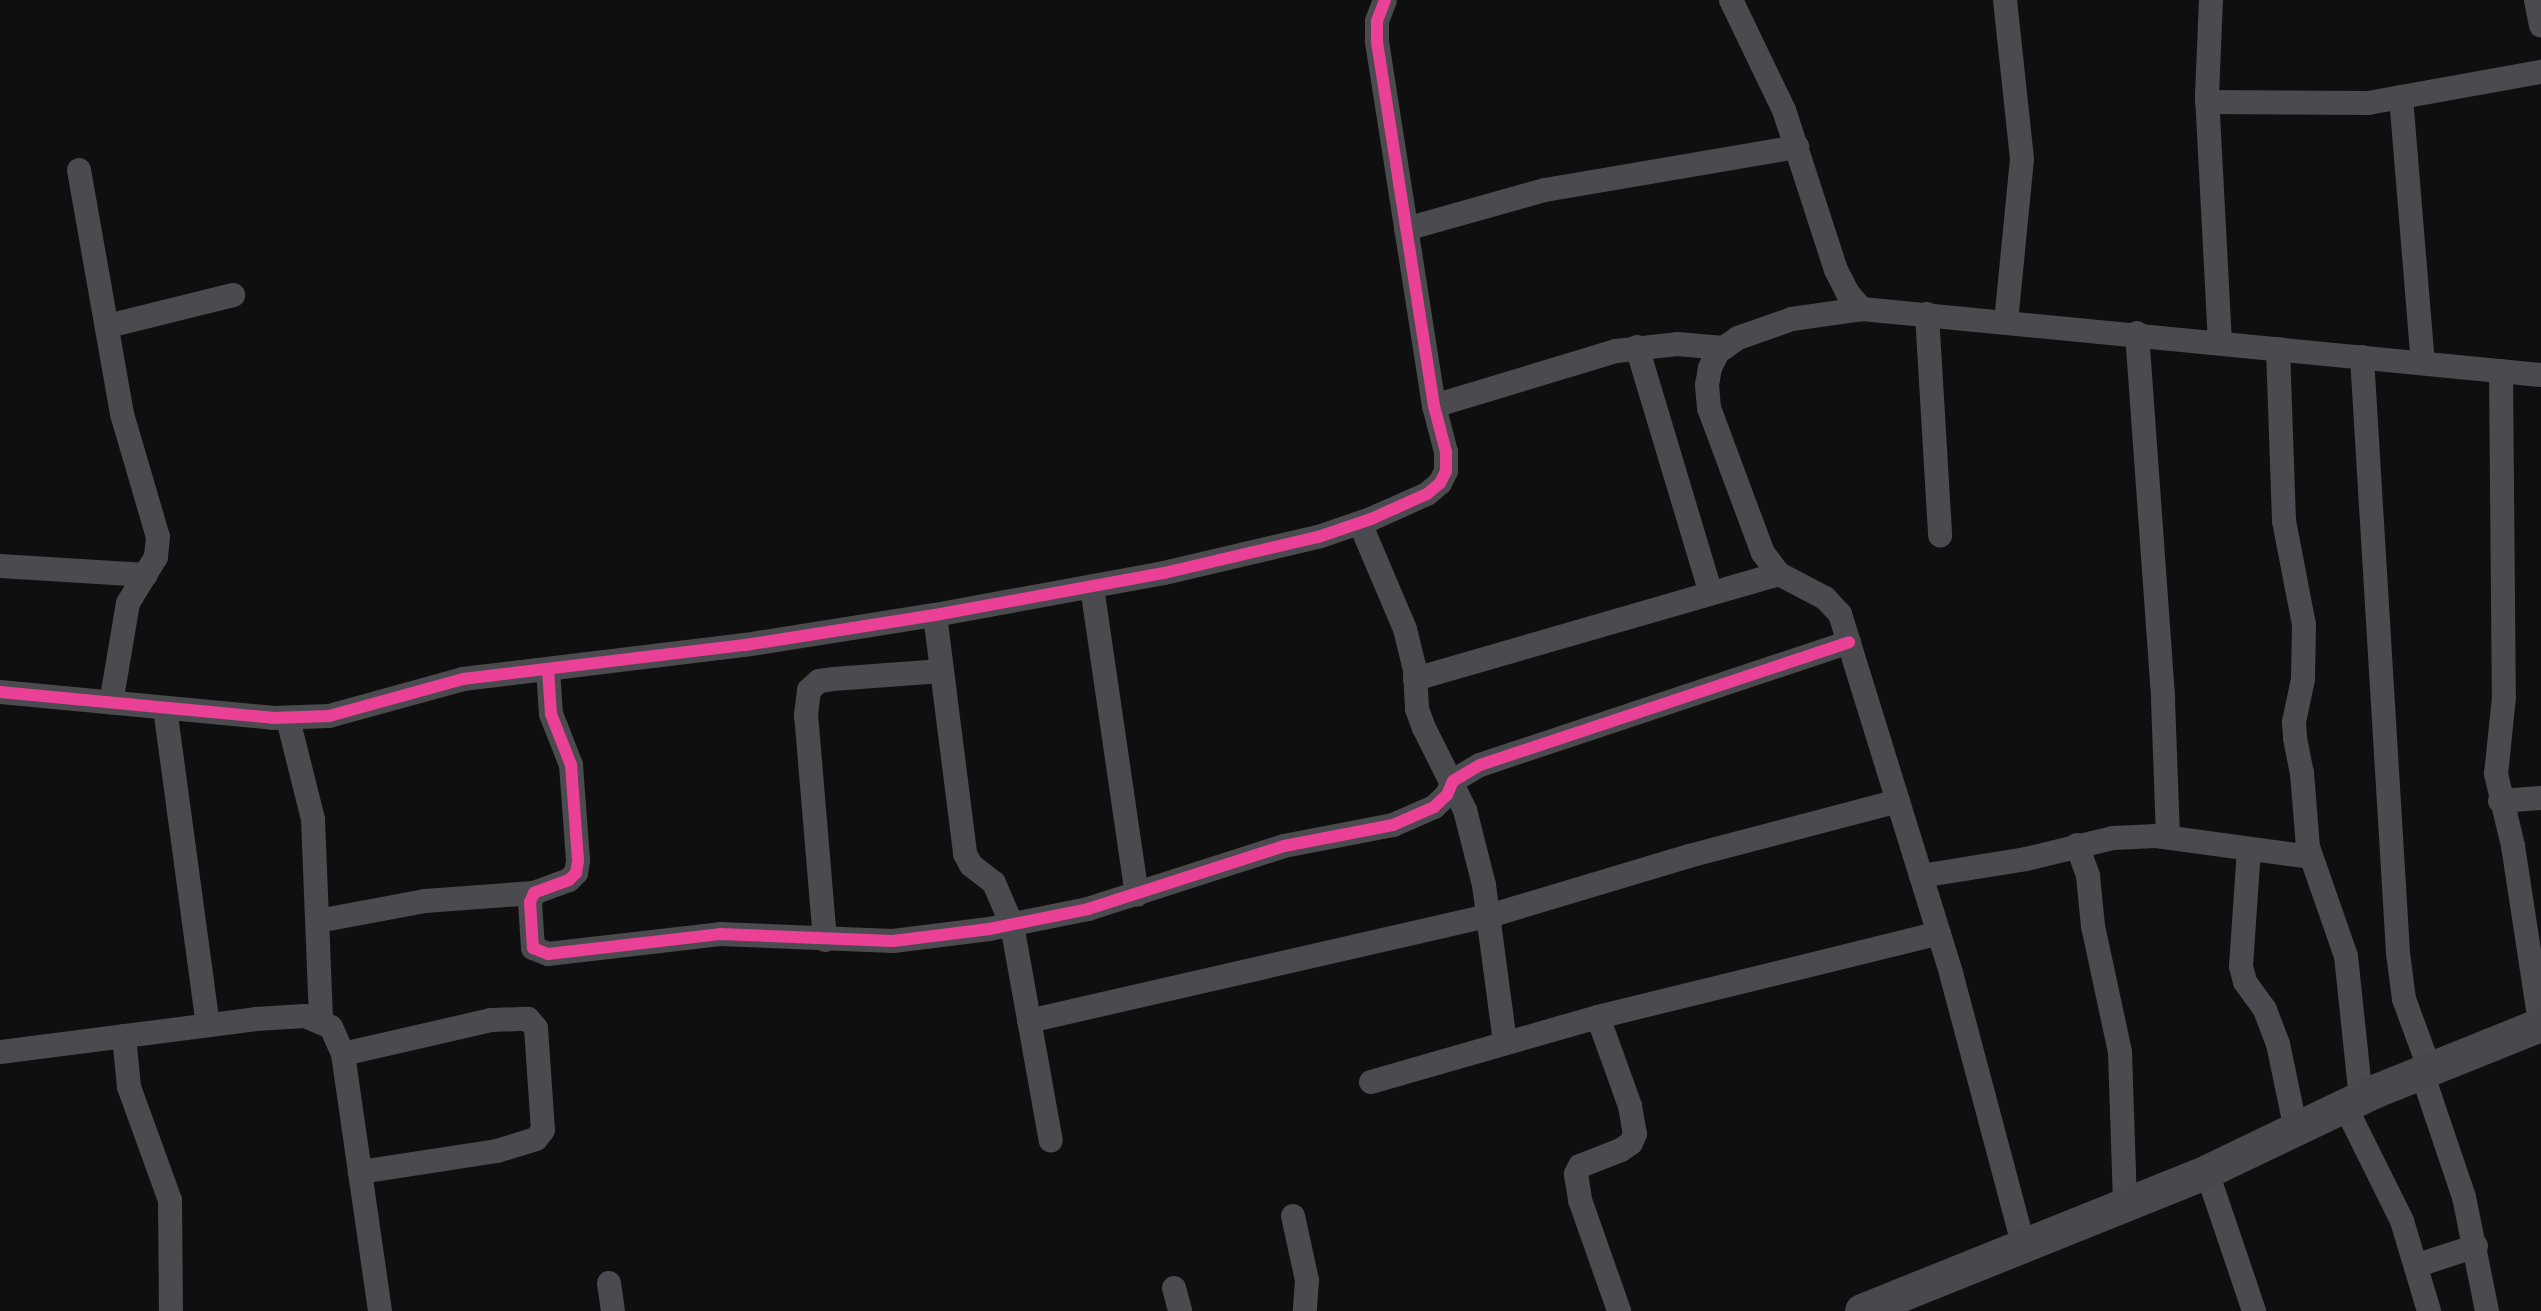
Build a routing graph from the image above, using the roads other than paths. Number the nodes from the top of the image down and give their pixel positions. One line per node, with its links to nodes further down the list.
1 (1385, 0): 12 (street)
2 (1731, 0): 10 (street)
3 (2005, 0): 16 (street)
4 (2211, 0): 9 (street)
5 (2536, 0): 6 (street)
6 (2541, 26)
7 (2541, 72): 8 (street)
8 (2401, 97): 9 (street); 24 (street)
9 (2207, 102): 19 (street)
10 (1797, 147): 12 (street); 14 (street)
11 (79, 170): 17 (street)
12 (1406, 229): 27 (street)
13 (233, 295): 17 (street)
14 (1862, 309): 15 (street); 21 (street)
15 (1927, 314): 16 (street); 29 (street)
16 (2006, 321): 18 (street)
17 (108, 326): 32 (street)
18 (2137, 333): 19 (street); 48 (street)
19 (2220, 343): 22 (street)
20 (1637, 347): 21 (street); 27 (street); 34 (street)
21 (1724, 348): 31 (street)
22 (2278, 349): 23 (street); 51 (street)
23 (2362, 357): 24 (street); 69 (street)
24 (2423, 363): 25 (street)
25 (2501, 371): 26 (street); 47 (street)
26 (2541, 375)
27 (1434, 406): 28 (street)
28 (1360, 523): 33 (street); 39 (street)
29 (1940, 536)
30 (0, 566): 32 (street)
31 (1779, 574): 34 (street); 36 (street)
32 (146, 575): 41 (street)
33 (1092, 587): 35 (street); 54 (street)
34 (1711, 593): 39 (street)
35 (935, 615): 37 (street); 38 (street)
36 (1849, 642): 44 (street); 46 (street)
37 (548, 669): 43 (street); 53 (street)
38 (942, 671): 57 (street); 59 (street)
39 (1415, 679): 44 (street)
40 (0, 692): 41 (street)
41 (111, 703): 42 (street)
42 (165, 708): 43 (street); 63 (street)
43 (288, 719): 56 (street)
44 (1453, 781): 54 (street); 55 (street)
45 (2541, 798): 47 (street)
46 (1898, 801): 52 (street); 55 (street)
47 (2500, 801): 64 (street)
48 (2168, 837): 49 (street); 50 (street)
49 (2077, 845): 52 (street); 76 (street)
50 (2249, 849): 51 (street); 72 (street)
51 (2311, 857): 71 (street)
52 (1921, 876): 58 (street)
53 (534, 893): 56 (street); 59 (street)
54 (1137, 895): 57 (street)
55 (1489, 916): 62 (street); 66 (street)
56 (318, 921): 61 (street)
57 (1012, 925): 59 (street); 62 (street)
58 (1939, 933): 60 (street); 79 (street)
59 (825, 940)
60 (1598, 1017): 66 (street); 87 (street)
61 (321, 1019): 63 (street); 68 (street)
62 (1029, 1021): 73 (street)
63 (208, 1024): 65 (street)
64 (2540, 1026): 69 (main road)
65 (124, 1036): 67 (street); 83 (street)
66 (1505, 1042): 70 (street)
67 (0, 1052)
68 (343, 1054): 74 (street); 74 (street)
69 (2426, 1071): 71 (main road); 78 (street)
70 (1371, 1082)
71 (2353, 1102): 72 (main road); 80 (street)
72 (2296, 1130): 75 (main road)
73 (1051, 1141)
74 (360, 1172): 84 (street)
75 (2207, 1172): 76 (main road); 89 (street)
76 (2125, 1205): 79 (main road)
77 (1293, 1216): 86 (street)
78 (2476, 1246): 80 (street); 91 (street)
79 (2024, 1248): 82 (main road)
80 (2418, 1265): 90 (street)
81 (609, 1283): 85 (street)
82 (1905, 1303): 88 (main road)
83 (171, 1311)
84 (380, 1311)
85 (613, 1311)
86 (1305, 1311)
87 (1619, 1311)
88 (1862, 1311)
89 (2254, 1311)
90 (2429, 1311)
91 (2487, 1311)

